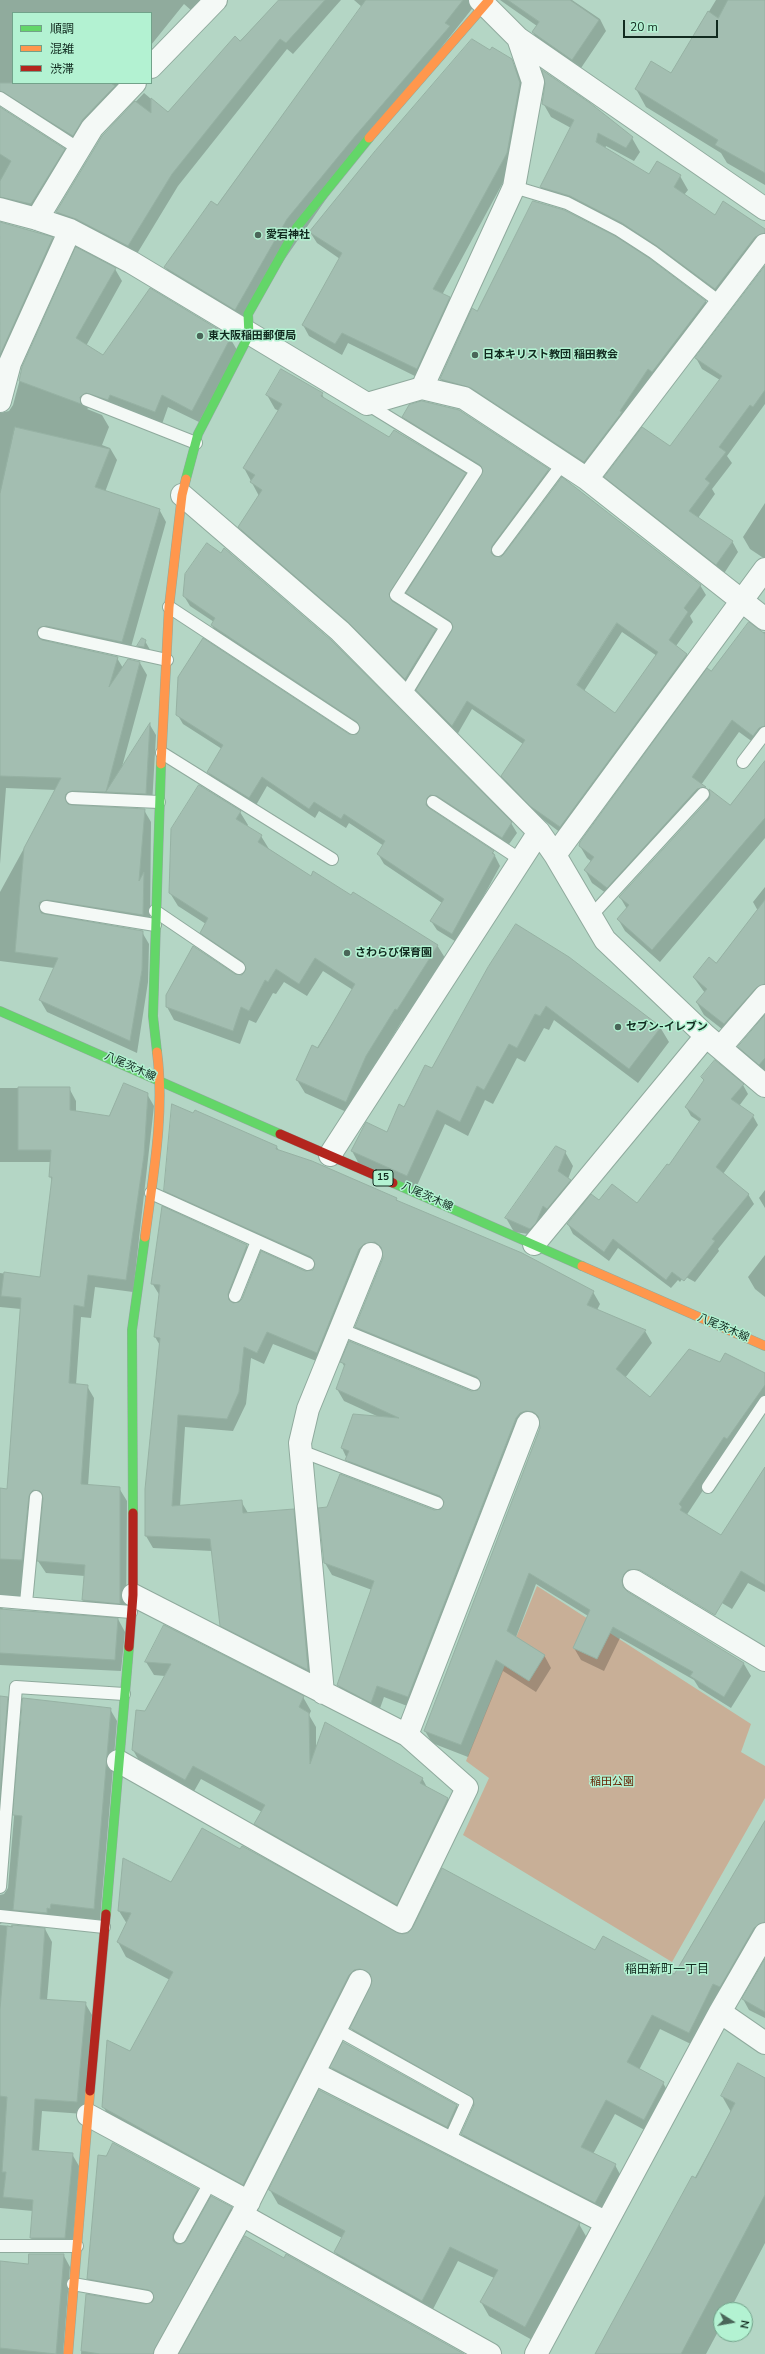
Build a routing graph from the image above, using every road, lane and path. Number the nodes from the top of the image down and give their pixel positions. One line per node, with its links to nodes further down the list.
1 (216, 0): 4 (street)
2 (485, 2): 3 (street); 15 (street)
3 (518, 38): 8 (street); 10 (street)
4 (152, 66)
5 (134, 84): 7 (street)
6 (0, 98): 7 (lane)
7 (79, 148): 11 (street)
8 (514, 187): 14 (lane); 16 (street)
9 (0, 209): 11 (street)
10 (765, 209)
11 (36, 219): 12 (street)
12 (70, 230): 15 (street); 17 (street)
13 (765, 245): 14 (street)
14 (720, 303): 22 (street)
15 (249, 335): 19 (street); 20 (street)
16 (422, 388): 19 (street); 21 (street)
17 (1, 391)
18 (87, 400): 20 (lane)
19 (366, 404): 31 (lane)
20 (196, 444): 23 (street)
21 (563, 464): 22 (street); 24 (lane)
22 (587, 479): 26 (street)
23 (182, 495): 27 (street); 31 (street)
24 (498, 550)
25 (765, 569): 26 (street)
26 (742, 599): 28 (street); 41 (street)
27 (169, 607): 30 (street); 32 (lane)
28 (765, 619)
29 (44, 633): 30 (lane)
30 (167, 660): 34 (street)
31 (404, 696): 40 (street)
32 (353, 728)
33 (765, 733): 35 (lane)
34 (162, 753): 38 (street); 42 (lane)
35 (744, 762)
36 (703, 794): 46 (lane)
37 (72, 798): 38 (lane)
38 (159, 802): 45 (street)
39 (433, 802): 43 (lane)
40 (539, 832): 41 (street); 43 (street)
41 (555, 855): 46 (street)
42 (332, 859)
43 (521, 860): 54 (street)
44 (46, 907): 47 (lane)
45 (155, 911): 47 (street); 48 (lane)
46 (591, 916): 51 (street)
47 (155, 925): 52 (street)
48 (239, 968)
49 (765, 996): 51 (street)
50 (0, 1010): 52 (street, 八尾茨木線 / 15)
51 (713, 1042): 53 (street); 57 (street)
52 (162, 1081): 54 (street, 八尾茨木線 / 15); 55 (street)
53 (765, 1086)
54 (330, 1155): 57 (street, 八尾茨木線 / 15)
55 (151, 1193): 56 (lane); 73 (street)
56 (257, 1241): 59 (lane); 60 (lane)
57 (534, 1244): 62 (street, 八尾茨木線 / 15)
58 (371, 1254): 61 (street)
59 (308, 1264)
60 (235, 1296)
61 (340, 1329): 63 (lane); 66 (street)
62 (765, 1346)
63 (474, 1384)
64 (765, 1402): 67 (lane)
65 (528, 1422): 77 (street)
66 (301, 1451): 69 (lane); 75 (street)
67 (708, 1487)
68 (36, 1497): 72 (lane)
69 (437, 1503)
70 (634, 1581): 74 (street)
71 (0, 1601): 72 (lane)
72 (26, 1603): 73 (lane)
73 (132, 1603): 75 (street); 76 (street)
74 (765, 1660)
75 (323, 1693): 77 (street)
76 (124, 1694): 78 (street); 79 (lane)
77 (407, 1735): 78 (street)
78 (118, 1761): 81 (street)
79 (0, 1887)
80 (0, 1916): 81 (lane)
81 (104, 1927): 88 (street)
82 (765, 1934): 84 (street)
83 (360, 1981): 85 (street)
84 (720, 2012): 86 (street); 92 (street)
85 (336, 2029): 87 (street); 89 (lane)
86 (765, 2043)
87 (314, 2072): 89 (street); 91 (street)
88 (88, 2115): 90 (street); 95 (street)
89 (449, 2142): 92 (street)
90 (211, 2181): 91 (street); 93 (lane)
91 (246, 2209): 99 (street); 100 (street)
92 (605, 2222): 101 (street)
93 (180, 2237)
94 (0, 2246): 95 (lane)
95 (77, 2246): 96 (street)
96 (74, 2284): 97 (lane); 98 (street)
97 (147, 2297)
98 (68, 2354)
99 (165, 2354)
100 (490, 2354)
101 (536, 2354)

